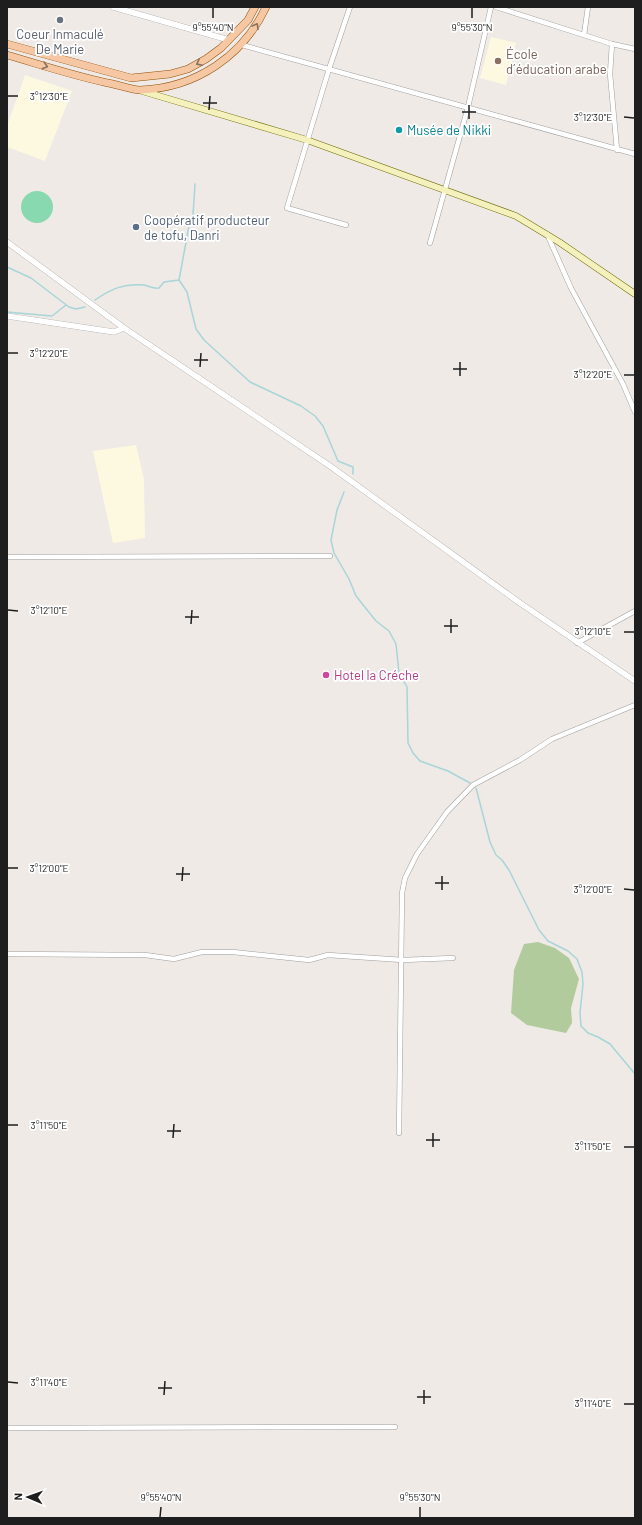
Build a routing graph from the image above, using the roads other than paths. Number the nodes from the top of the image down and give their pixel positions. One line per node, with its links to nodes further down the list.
1 (113, 7): 9 (street)
2 (255, 7): 9 (main road)
3 (266, 7): 12 (main road, one-way to 3)
4 (350, 7): 15 (street)
5 (491, 7): 17 (street)
6 (496, 7): 8 (street)
7 (588, 7): 8 (street)
8 (584, 35): 11 (street)
9 (230, 40): 10 (main road, one-way to 10)
10 (7, 44)
11 (612, 44): 13 (street); 19 (street)
12 (242, 45): 15 (street); 16 (main road)
13 (635, 49)
14 (7, 55): 16 (main road, one-way to 16)
15 (329, 69): 17 (street); 18 (street)
16 (139, 90): 18 (main road)
17 (468, 107): 19 (street); 21 (street)
18 (308, 140): 21 (main road); 22 (street)
19 (617, 150): 20 (street)
20 (635, 154)
21 (446, 191): 23 (main road); 25 (street)
22 (346, 226)
23 (547, 234): 26 (main road); 29 (street)
24 (7, 242): 28 (street)
25 (430, 243)
26 (635, 294)
27 (7, 316): 28 (street)
28 (124, 328): 33 (street)
29 (635, 412)
30 (330, 556): 31 (street)
31 (7, 557)
32 (635, 611): 33 (street)
33 (578, 642): 34 (street)
34 (635, 681)
35 (635, 705): 38 (street)
36 (7, 954): 38 (street)
37 (453, 958): 38 (street)
38 (403, 960): 39 (street)
39 (400, 1133)
40 (395, 1427): 41 (street)
41 (7, 1428)

